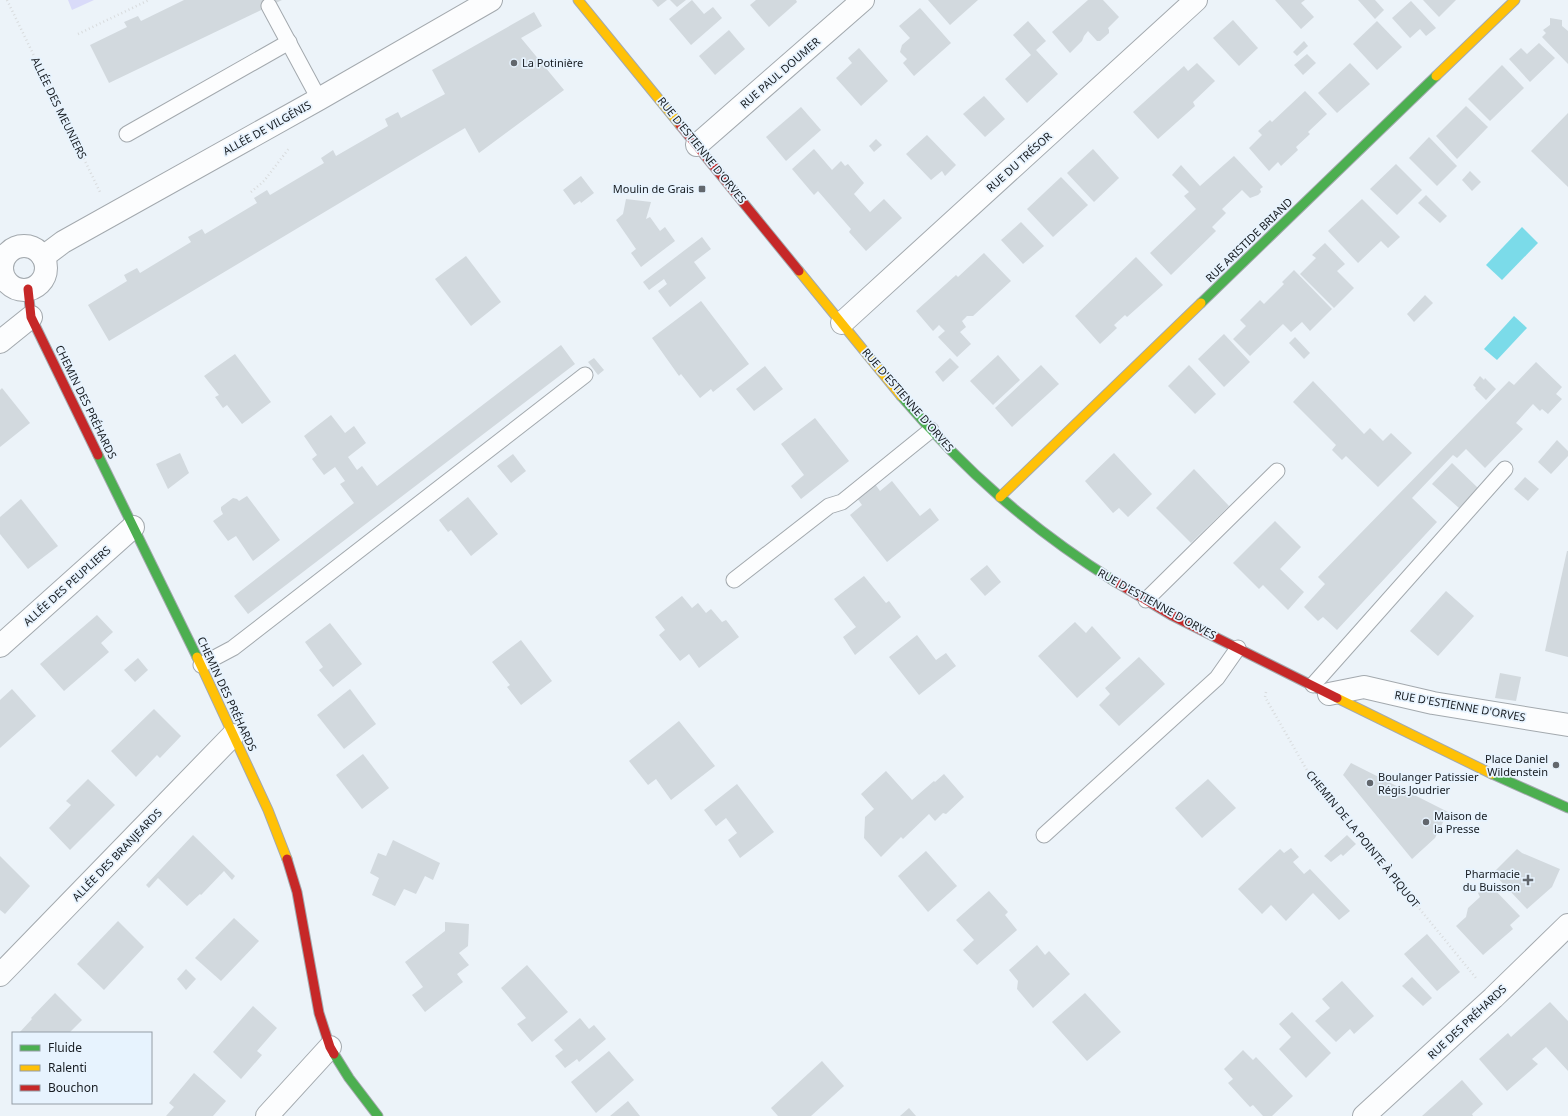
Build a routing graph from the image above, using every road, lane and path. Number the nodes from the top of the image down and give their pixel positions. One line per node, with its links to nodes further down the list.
1 (7, 0): 17 (path, ALLÉE DES MEUNIERS)
2 (149, 0): 8 (path)
3 (492, 0): 12 (street, ALLÉE DE VILGÉNIS)
4 (578, 0): 15 (street, RUE D'ESTIENNE D'ORVES)
5 (863, 0): 15 (street, RUE PAUL DOUMER)
6 (1196, 0): 22 (street, RUE DU TRÉSOR)
7 (1516, 0): 28 (street, RUE ARISTIDE BRIAND)
8 (144, 1): 10 (path)
9 (269, 6): 11 (lane)
10 (78, 34)
11 (289, 42): 12 (lane); 13 (lane)
12 (319, 99): 17 (street, ALLÉE DE VILGÉNIS)
13 (127, 134)
14 (293, 143): 16 (path)
15 (697, 145): 22 (street, RUE D'ESTIENNE D'ORVES)
16 (251, 192)
17 (111, 216): 19 (street, ALLÉE DE VILGÉNIS)
18 (4, 249): 19 (street); 20 (street)
19 (43, 257): 20 (street)
20 (28, 289): 21 (street, CHEMIN DES PRÉHARDS)
21 (30, 317): 23 (street); 29 (street, CHEMIN DES PRÉHARDS)
22 (842, 323): 25 (street, RUE D'ESTIENNE D'ORVES)
23 (0, 342)
24 (585, 375): 35 (lane)
25 (931, 430): 28 (street, RUE D'ESTIENNE D'ORVES); 30 (lane)
26 (1505, 469): 36 (lane)
27 (1277, 471): 31 (lane)
28 (1000, 497): 31 (street, RUE D'ESTIENNE D'ORVES)
29 (133, 527): 32 (street, ALLÉE DES PEUPLIERS); 35 (street, CHEMIN DES PRÉHARDS)
30 (734, 580)
31 (1146, 600): 33 (street, RUE D'ESTIENNE D'ORVES)
32 (0, 646)
33 (1238, 648): 34 (street, RUE D'ESTIENNE D'ORVES); 40 (lane)
34 (1272, 664): 36 (street, RUE D'ESTIENNE D'ORVES); 43 (path, CHEMIN DE LA POINTE À PIQUOT)
35 (200, 665): 38 (street, CHEMIN DES PRÉHARDS)
36 (1321, 690): 37 (street, RUE D'ESTIENNE D'ORVES); 39 (street, RUE D'ESTIENNE D'ORVES)
37 (1568, 725)
38 (233, 736): 42 (street, ALLÉE DES BRANJEARDS); 44 (street, CHEMIN DES PRÉHARDS)
39 (1568, 808)
40 (1044, 834)
41 (1568, 925): 43 (street, RUE DES PRÉHARDS)
42 (0, 975)
43 (1494, 998): 47 (street, RUE DES PRÉHARDS)
44 (330, 1047): 45 (street); 46 (street, CHEMIN DES PRÉHARDS)
45 (268, 1116)
46 (378, 1116)
47 (1364, 1116)

